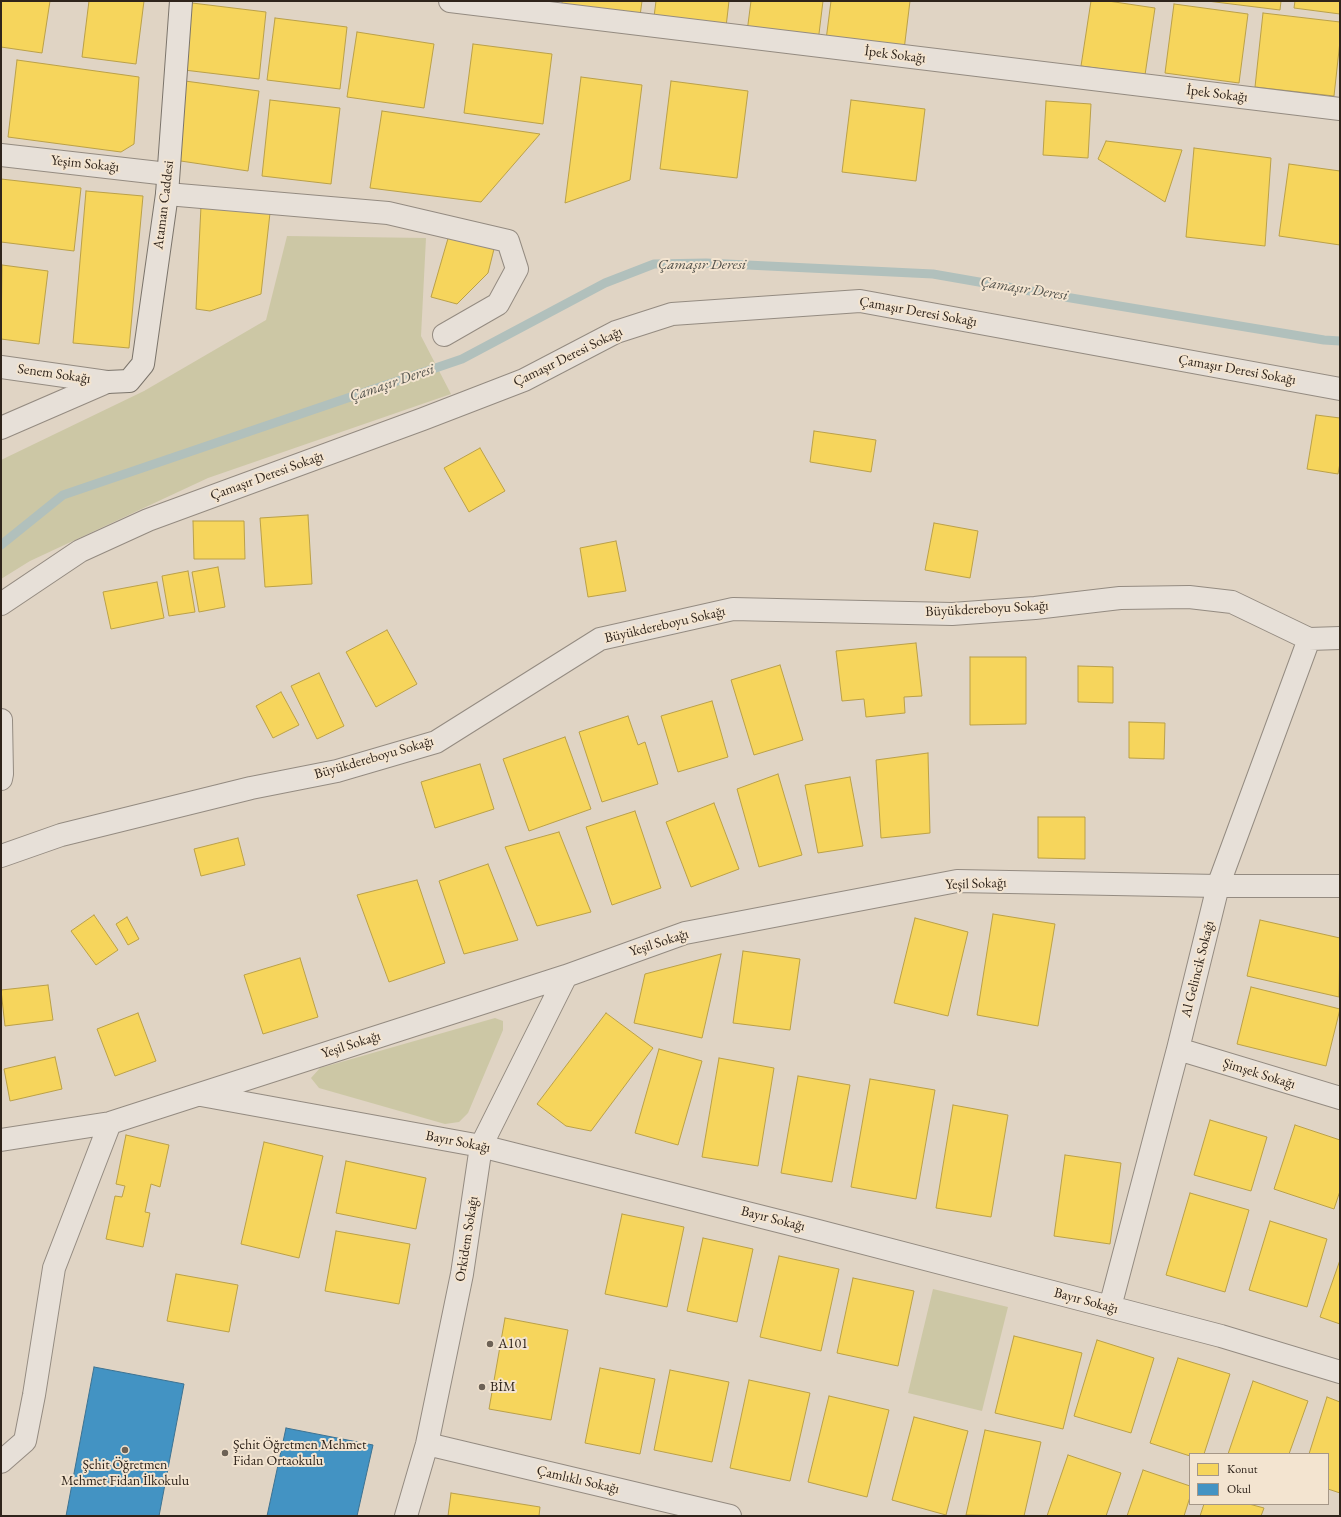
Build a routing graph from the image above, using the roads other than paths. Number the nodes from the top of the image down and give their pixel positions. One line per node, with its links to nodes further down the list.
1 (181, 1): 5 (street, Ataman Caddesi)
2 (450, 1): 3 (street, İpek Sokağı)
3 (1340, 109)
4 (1, 154): 5 (street, Yeşim Sokağı)
5 (167, 184): 6 (street, Yeşim Sokağı); 8 (street, Ataman Caddesi)
6 (444, 336)
7 (1, 367): 8 (street, Senem Sokağı)
8 (107, 382): 10 (street)
9 (1340, 388): 11 (street, Çamaşır Deresi Sokağı)
10 (1, 428)
11 (1, 604)
12 (1340, 638): 13 (street, Büyükdereboyu Sokağı)
13 (1309, 639): 16 (street, Büyükdereboyu Sokağı); 17 (street, Al Gelincik Sokağı)
14 (1, 720): 15 (street)
15 (1, 779)
16 (1, 856)
17 (1218, 886): 18 (street, Yeşil Sokağı); 19 (street, Yeşil Sokağı); 20 (street, Al Gelincik Sokağı)
18 (1340, 886)
19 (566, 976): 21 (street, Yeşil Sokağı); 25 (street, Orkidem Sokağı)
20 (1178, 1049): 22 (street, Şimşek Sokağı); 26 (street, Al Gelincik Sokağı)
21 (199, 1094): 23 (street, Yeşil Sokağı); 25 (street, Bayır Sokağı)
22 (1340, 1098)
23 (110, 1123): 24 (street, Yeşil Sokağı); 29 (street)
24 (1, 1140)
25 (481, 1146): 26 (street, Bayır Sokağı); 28 (street, Orkidem Sokağı)
26 (1110, 1307): 27 (street, Bayır Sokağı)
27 (1340, 1372)
28 (427, 1444): 30 (street, Orkidem Sokağı); 31 (street, Çamlıklı Sokağı)
29 (1, 1462)
30 (406, 1516)
31 (730, 1516)

